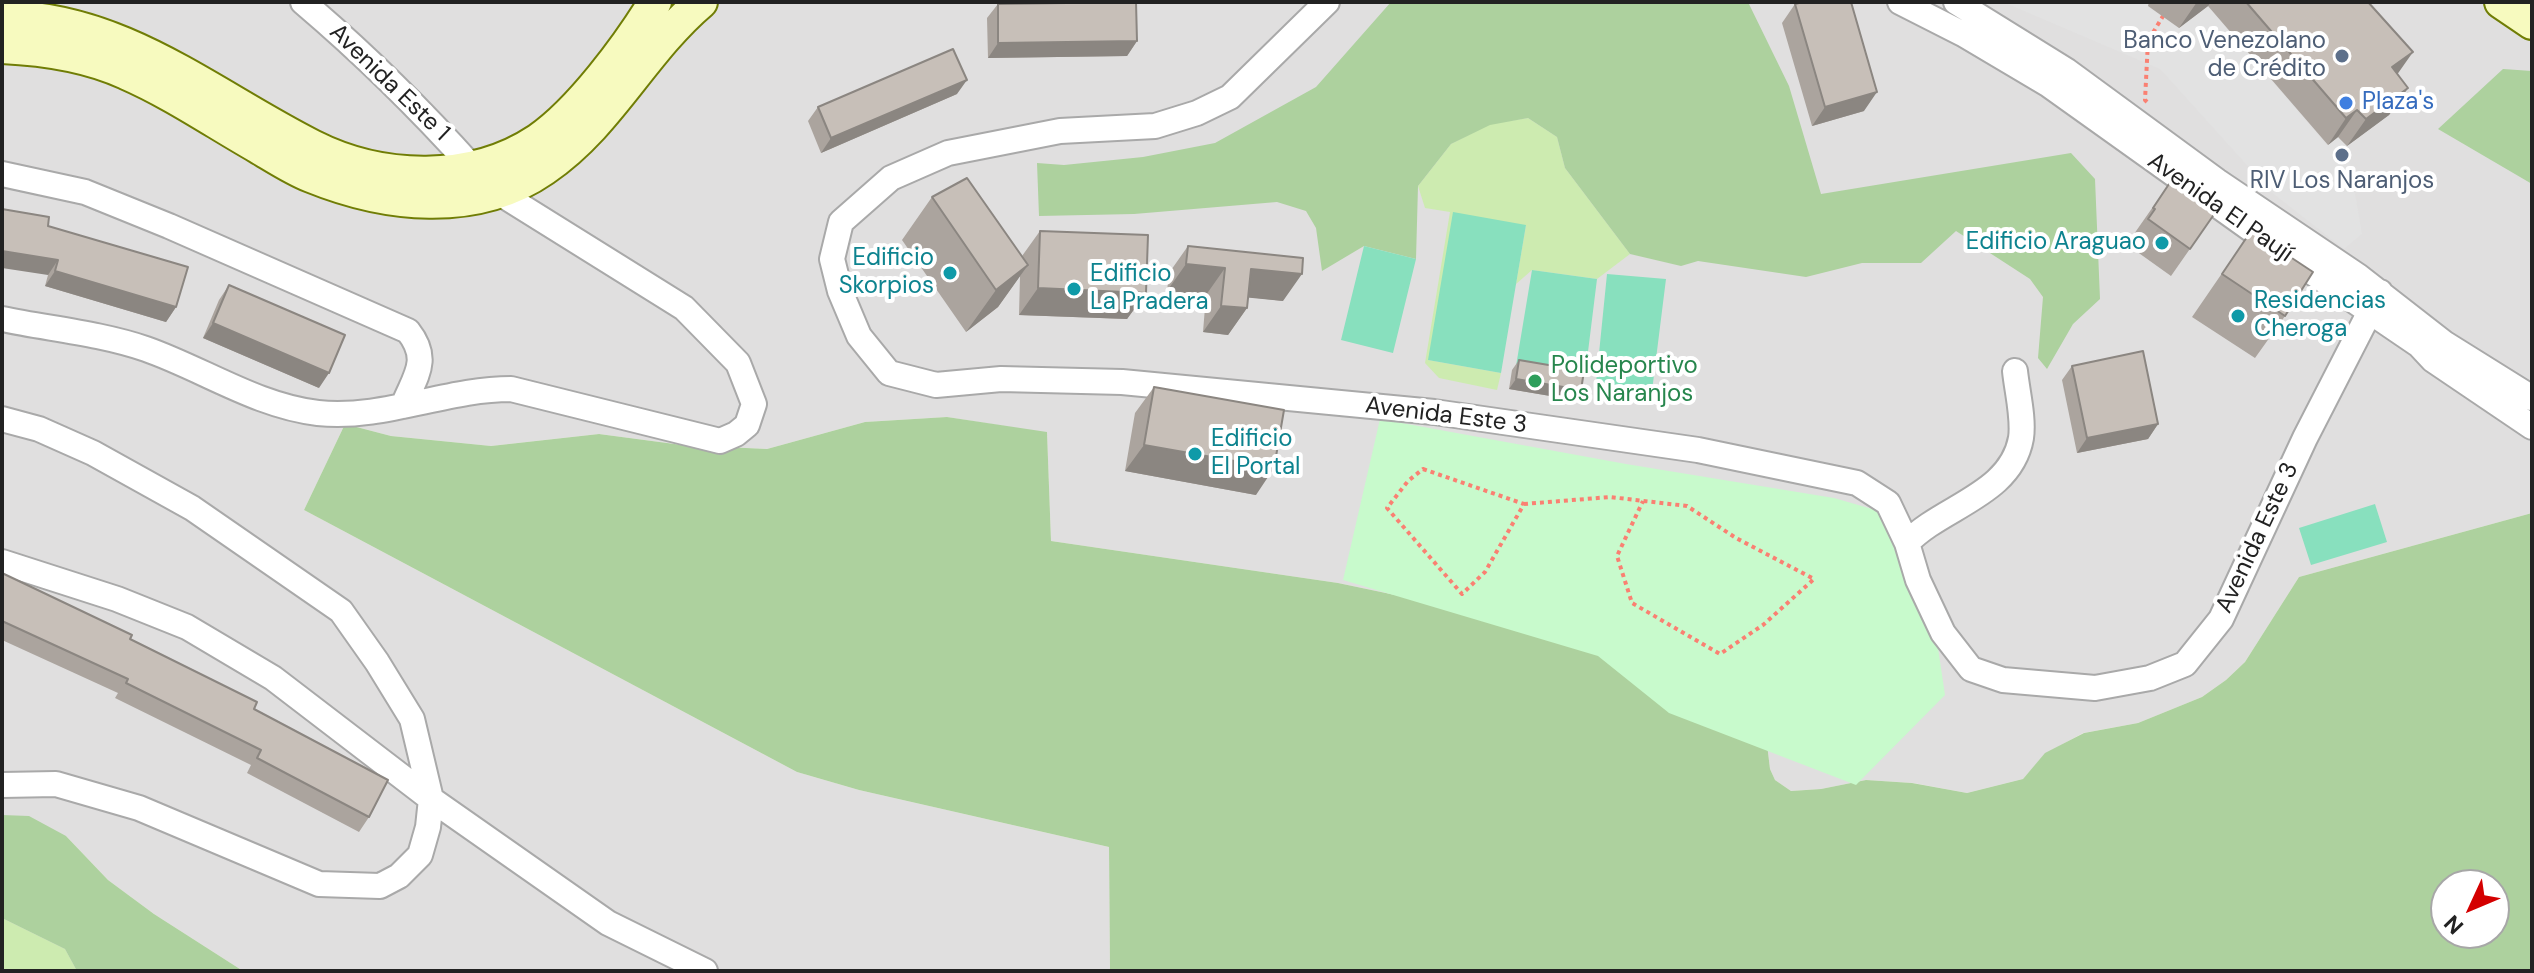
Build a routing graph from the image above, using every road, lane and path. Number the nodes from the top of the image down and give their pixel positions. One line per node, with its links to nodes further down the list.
1 (303, 2): 15 (street, Avenida Este 1)
2 (637, 2): 12 (street)
3 (655, 2): 12 (main road)
4 (701, 2): 17 (main road)
5 (1327, 2): 27 (street, Avenida Este 3)
6 (1900, 2): 18 (street, Avenida El Paují)
7 (1956, 2): 18 (street, Avenida El Paují)
8 (2501, 2): 11 (main road)
9 (2163, 16): 14 (path)
10 (2, 17): 15 (main road)
11 (2532, 23)
12 (632, 35): 15 (main road)
13 (2, 47): 17 (main road)
14 (2145, 100)
15 (472, 167)
16 (2, 174): 22 (street)
17 (498, 192): 22 (street)
18 (2375, 301): 21 (street, Avenida El Paují); 24 (street, Avenida El Paují); 27 (street, Avenida Este 3)
19 (2, 319): 22 (street)
20 (2015, 371): 27 (street)
21 (2532, 398)
22 (403, 406)
23 (2, 419): 30 (street)
24 (2532, 427)
25 (1643, 501): 25 (path); 26 (path)
26 (1524, 504): 26 (path)
27 (1907, 543)
28 (2, 562): 30 (street)
29 (2, 785): 30 (street)
30 (431, 799): 31 (street)
31 (705, 971)

